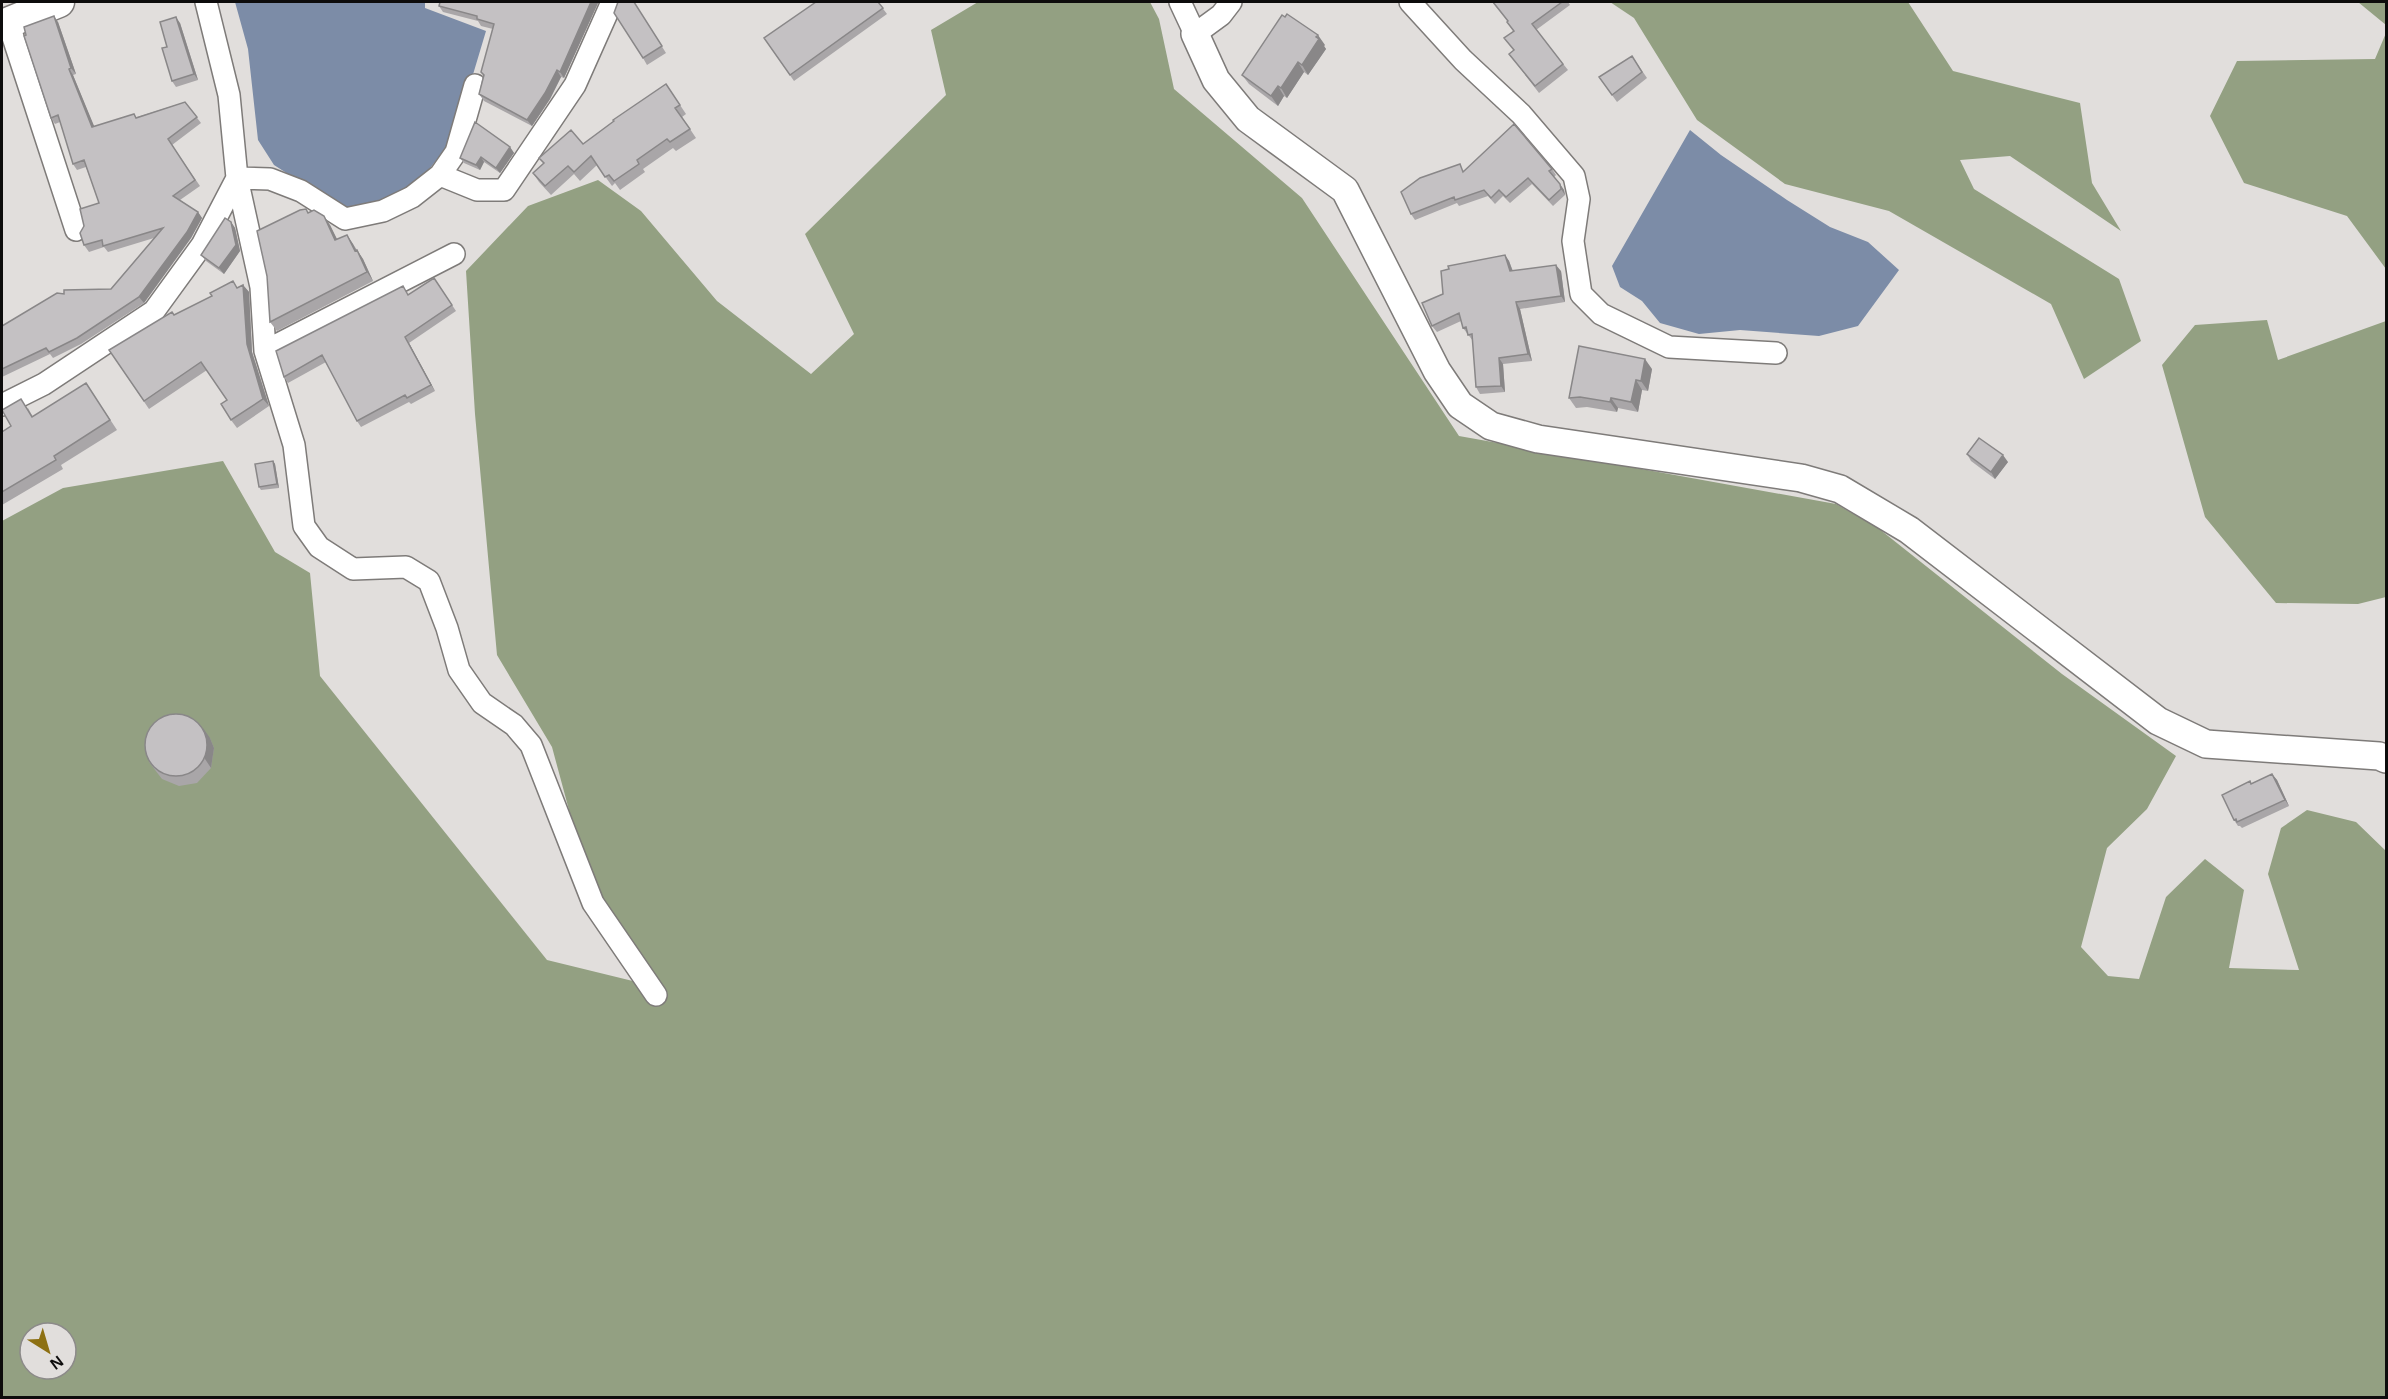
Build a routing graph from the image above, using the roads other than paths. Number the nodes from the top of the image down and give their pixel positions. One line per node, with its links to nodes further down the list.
1 (58, 2): 7 (main road)
2 (206, 2): 11 (street)
3 (612, 2): 10 (street)
4 (1180, 2): 8 (street)
5 (1230, 2): 8 (street)
6 (1410, 2): 15 (street)
7 (5, 24): 12 (street)
8 (1195, 34): 17 (street)
9 (475, 85): 10 (street)
10 (440, 175): 11 (street)
11 (237, 178): 14 (street); 16 (street)
12 (76, 230)
13 (454, 254): 14 (street)
14 (265, 351): 18 (street)
15 (1776, 352)
16 (2, 405)
17 (2386, 759)
18 (656, 995)

